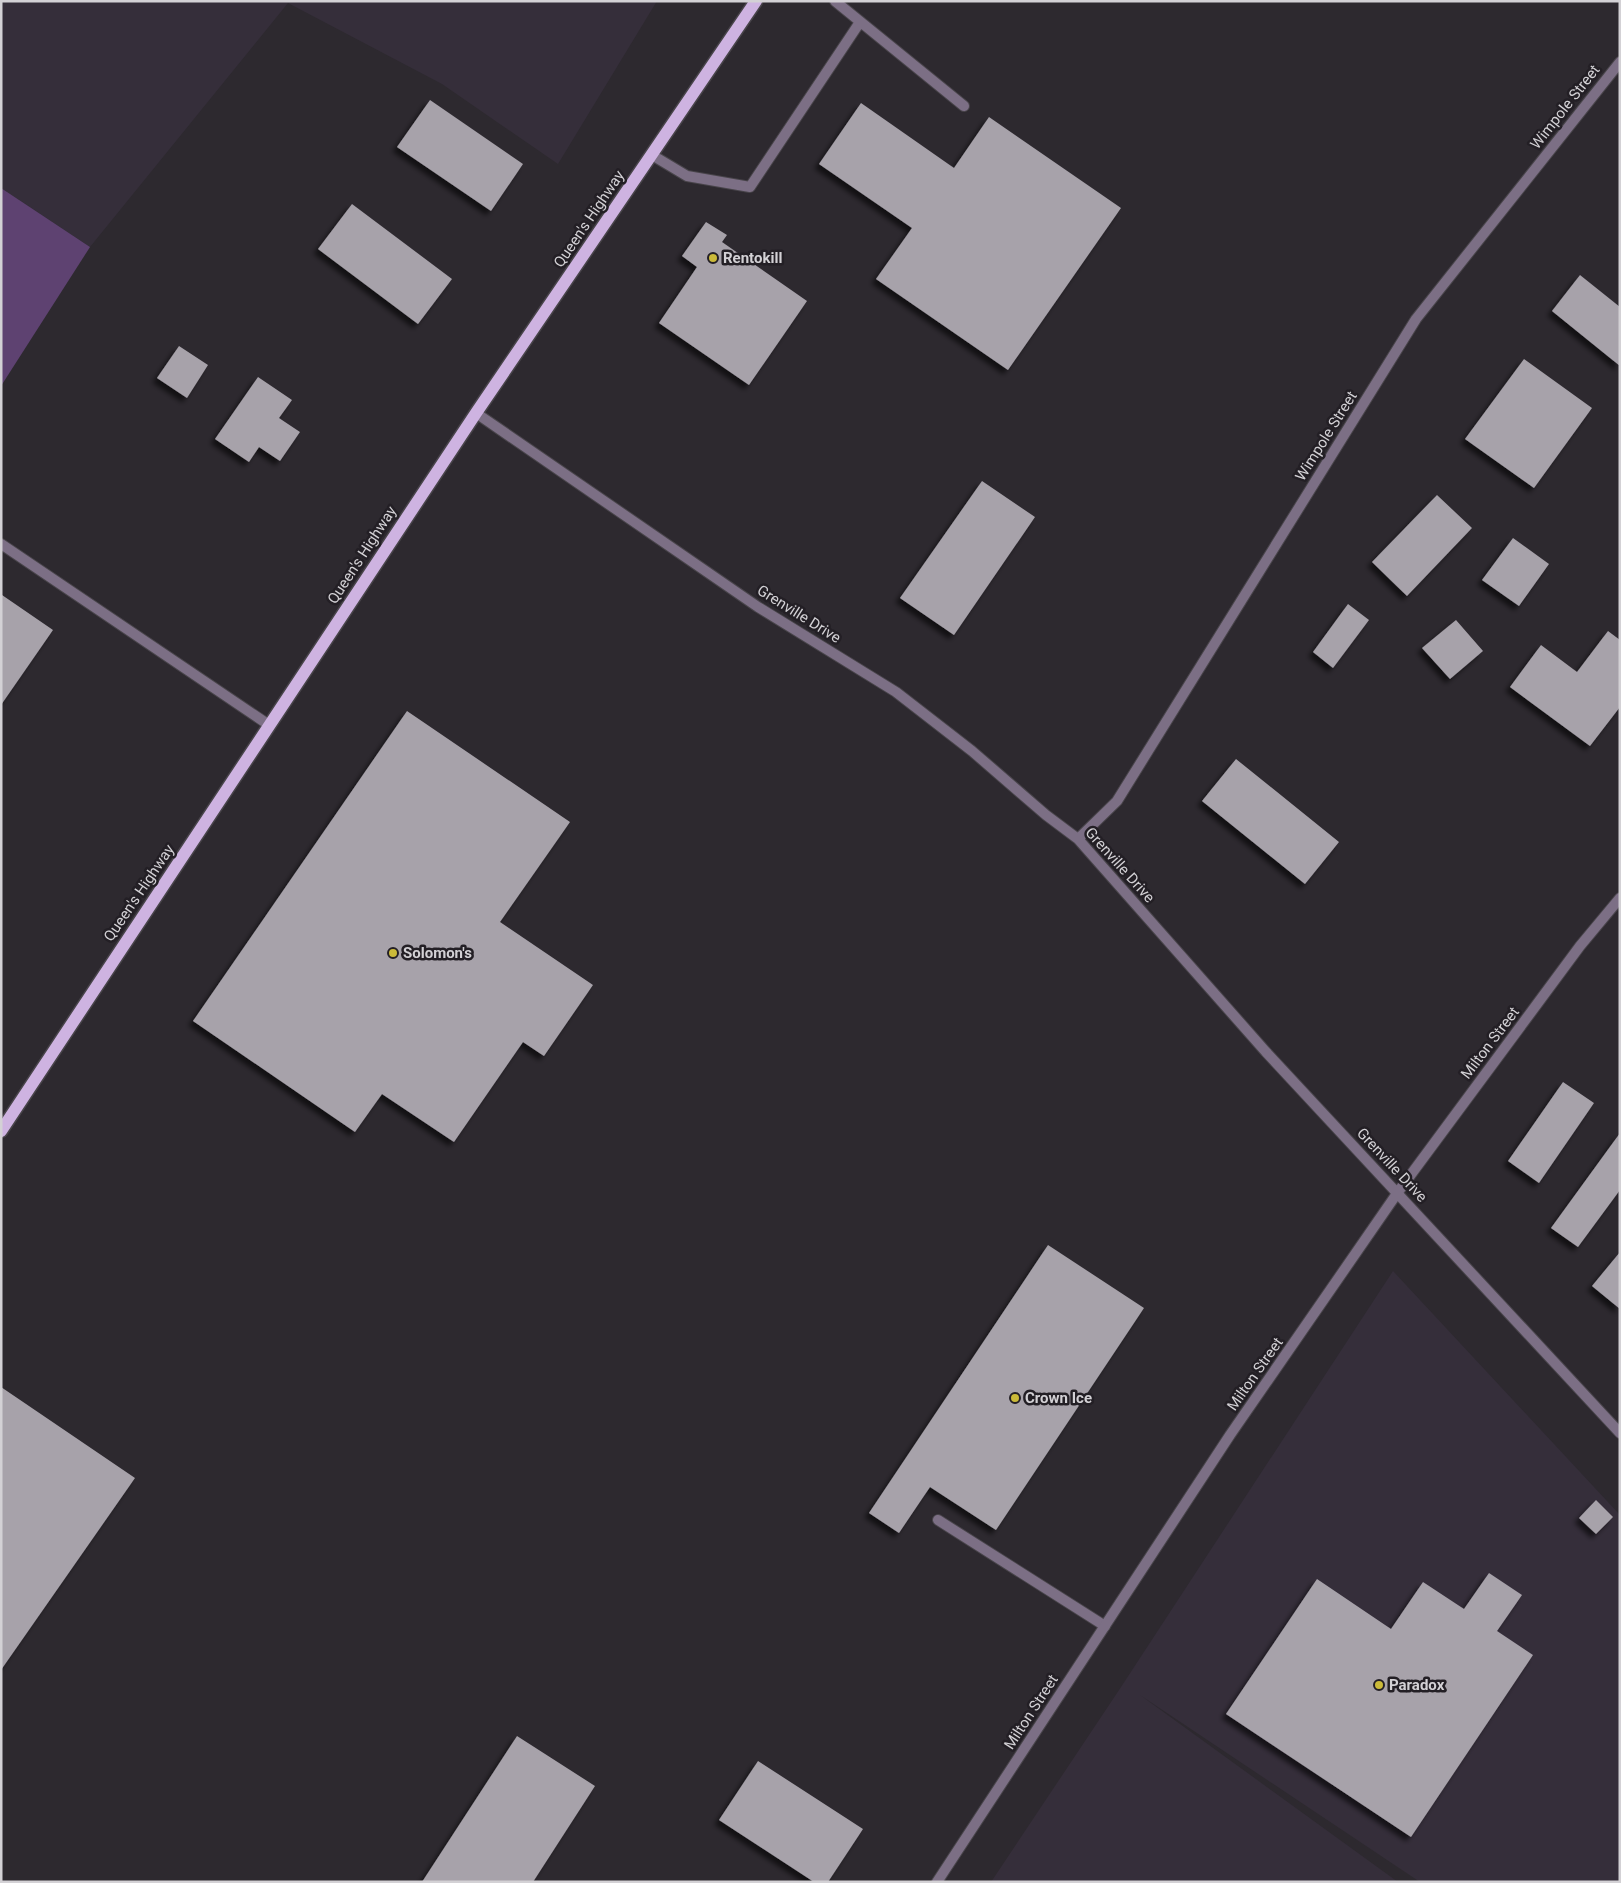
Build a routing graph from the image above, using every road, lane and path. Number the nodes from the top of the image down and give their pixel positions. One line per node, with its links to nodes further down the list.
1 (756, 1): 6 (main road, Queen's Highway)
2 (834, 1): 3 (street)
3 (860, 22): 5 (street); 6 (street)
4 (1620, 62): 10 (street, Wimpole Street)
5 (964, 106)
6 (652, 155): 7 (main road, Queen's Highway)
7 (476, 413): 9 (main road, Queen's Highway); 10 (street, Grenville Drive)
8 (1, 544): 9 (street)
9 (269, 725): 12 (main road, Queen's Highway)
10 (1078, 840): 13 (street, Grenville Drive)
11 (1620, 898): 13 (street, Milton Street)
12 (1, 1130)
13 (1398, 1192): 14 (street, Grenville Drive); 16 (street, Milton Street)
14 (1620, 1433)
15 (938, 1520): 16 (street)
16 (1105, 1626): 17 (street, Milton Street)
17 (937, 1882)

